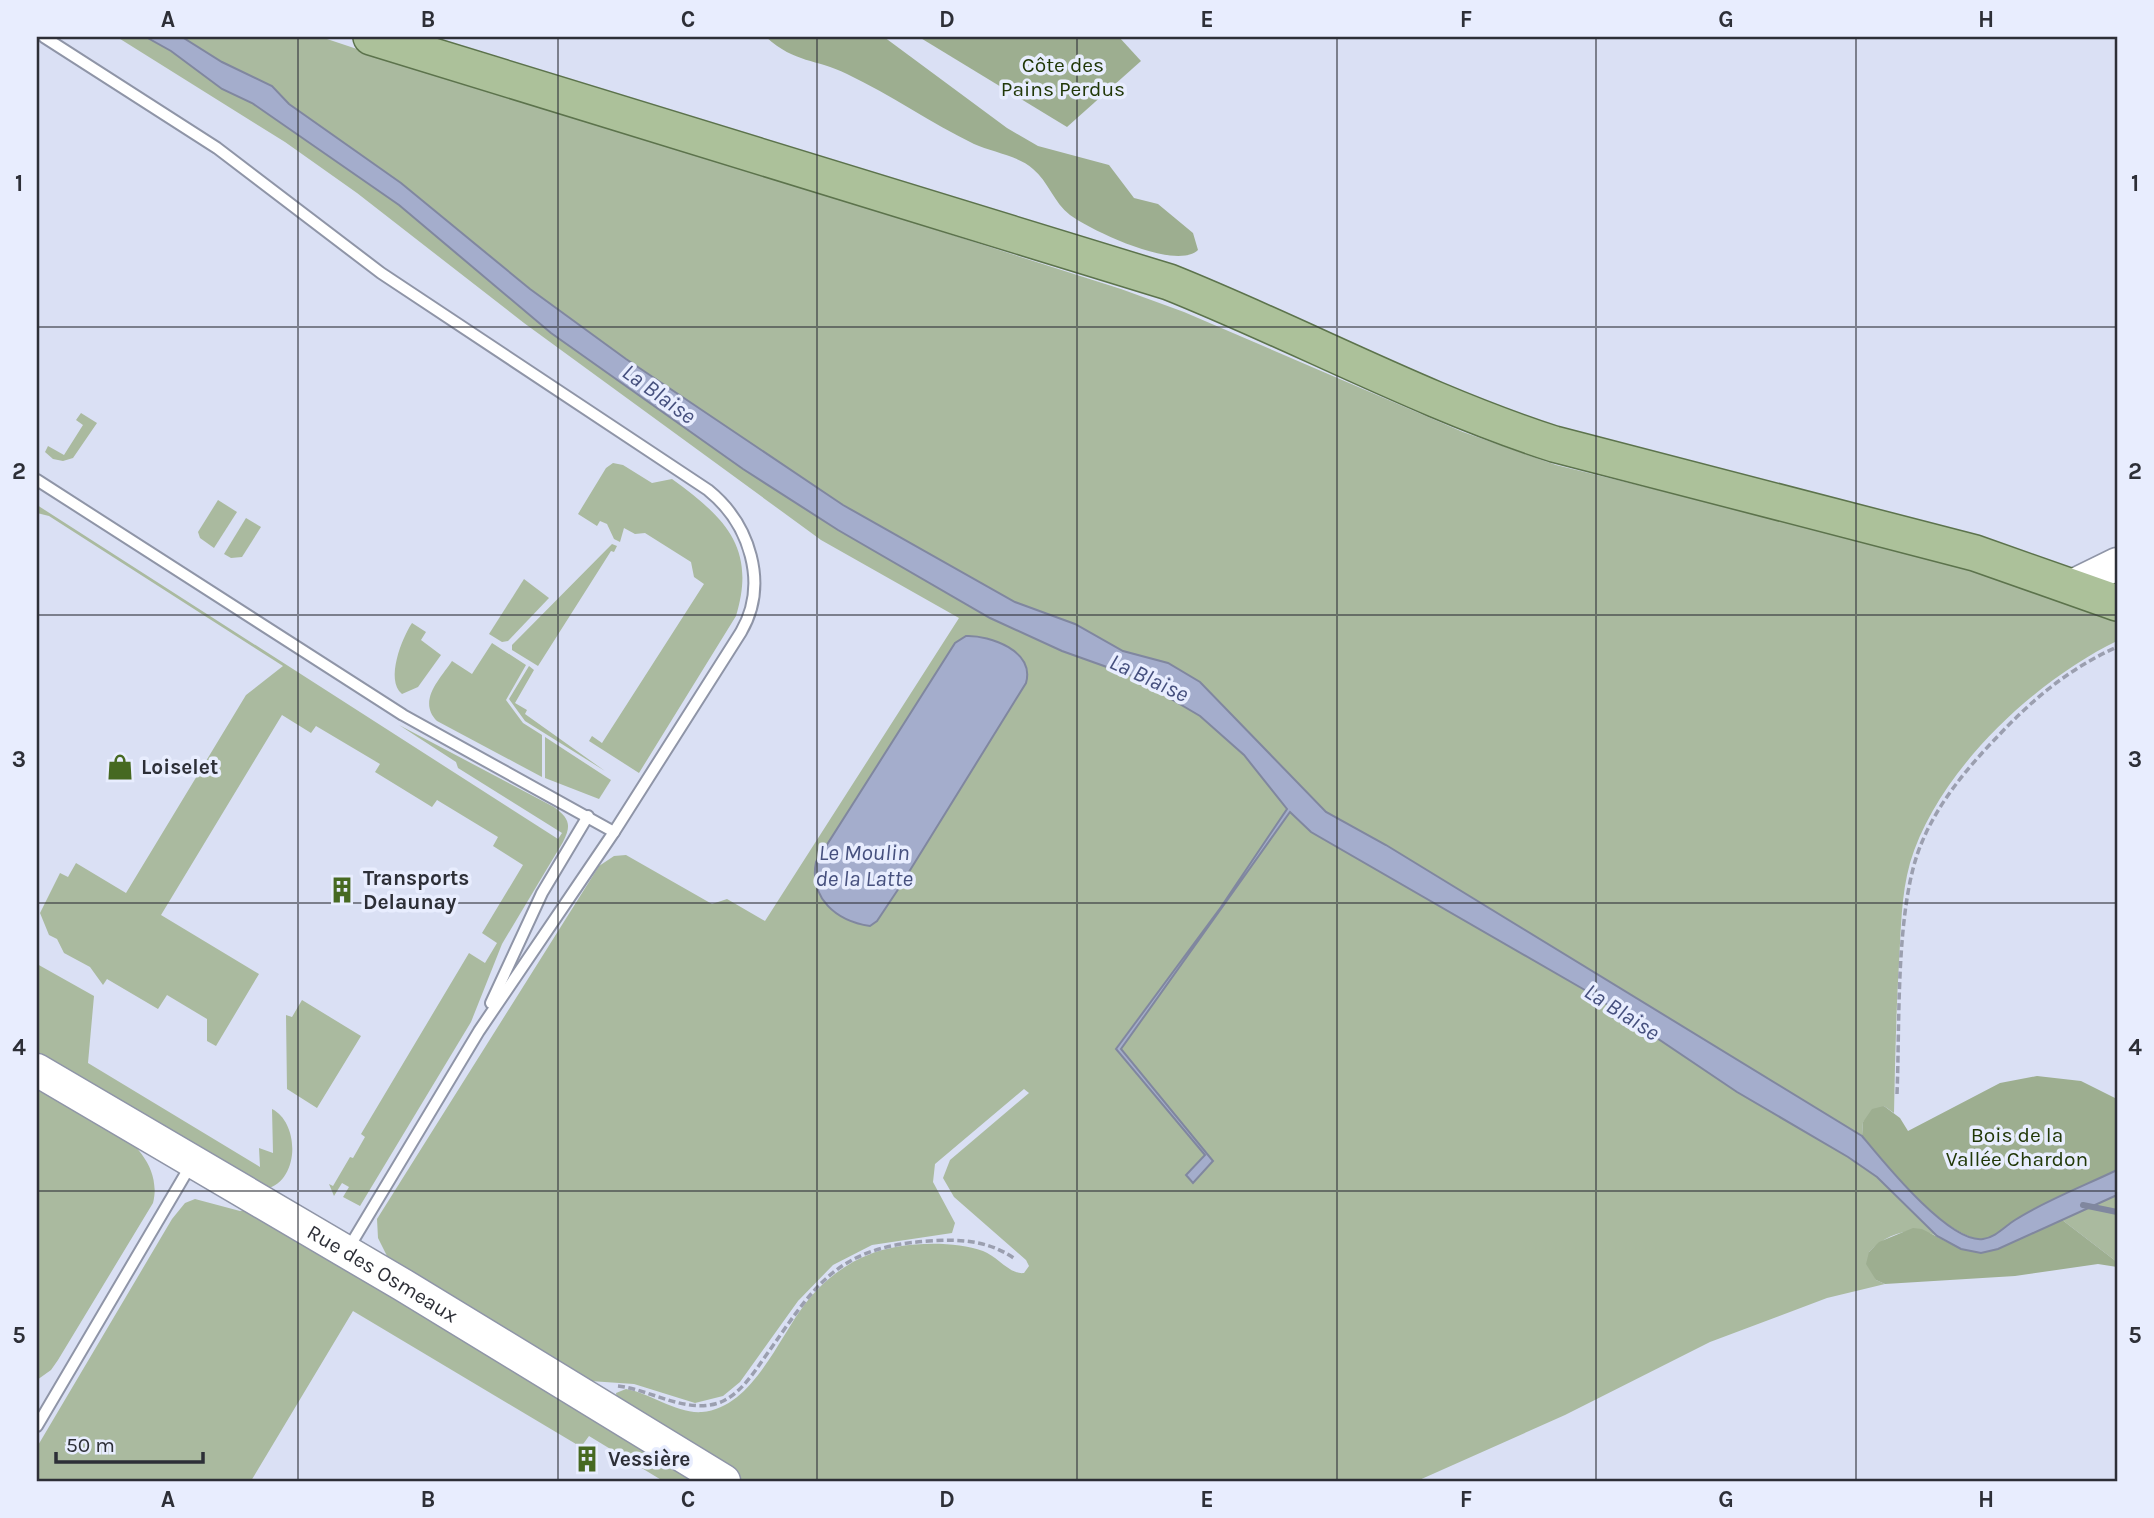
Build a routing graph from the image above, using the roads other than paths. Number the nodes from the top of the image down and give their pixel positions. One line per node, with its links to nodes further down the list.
1 (44, 37): 8 (lane)
2 (371, 37): 5 (main road)
3 (37, 481): 7 (lane)
4 (2117, 564): 5 (main road)
5 (2070, 587): 6 (main road)
6 (2117, 603)
7 (588, 816): 8 (lane); 9 (lane)
8 (614, 832): 9 (lane)
9 (479, 1031): 12 (lane)
10 (37, 1070): 11 (main road, Rue des Osmeaux)
11 (194, 1160): 12 (main road, Rue des Osmeaux); 13 (lane)
12 (346, 1251): 14 (main road, Rue des Osmeaux)
13 (37, 1426)
14 (724, 1481)

